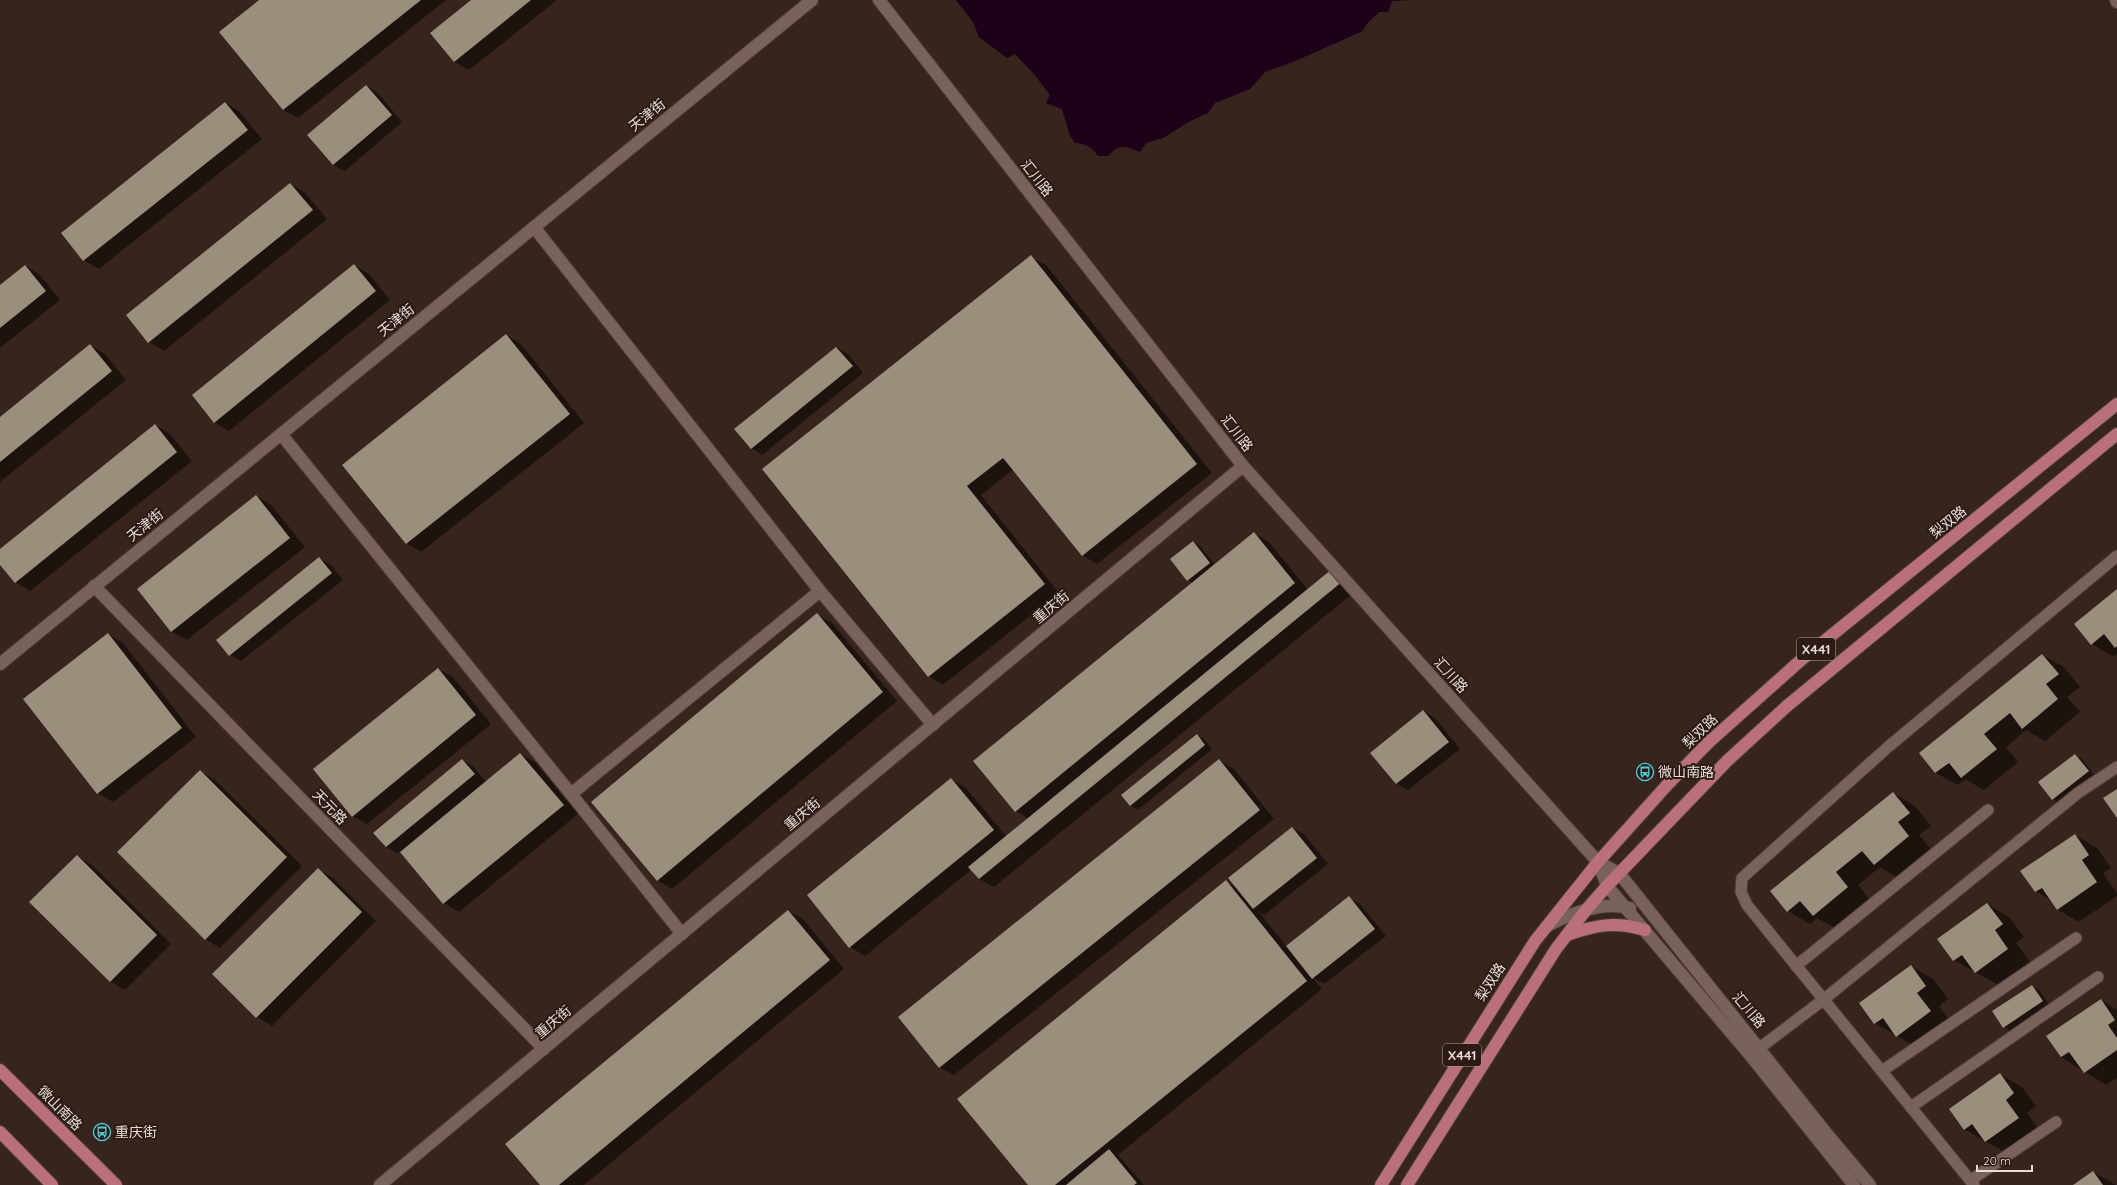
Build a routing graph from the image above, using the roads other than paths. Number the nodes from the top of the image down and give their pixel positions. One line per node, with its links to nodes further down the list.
1 (812, 0): 3 (street, 天津街)
2 (879, 0): 7 (street, 汇川路)
3 (534, 227): 5 (street, 天津街); 10 (street)
4 (2117, 404): 16 (main road, 梨双路 / X441)
5 (281, 434): 9 (street, 天津街); 14 (street)
6 (2117, 434): 17 (main road, X441)
7 (1243, 466): 12 (street, 重庆街); 16 (street, 汇川路)
8 (2117, 556): 27 (lane)
9 (94, 586): 11 (street, 天津街); 30 (street, 天元路)
10 (820, 591): 12 (street); 14 (street)
11 (0, 664)
12 (933, 725): 24 (street, 重庆街)
13 (2117, 767): 29 (lane)
14 (571, 794): 24 (street)
15 (1988, 810): 27 (lane)
16 (1598, 862): 17 (street, 汇川路); 18 (street, 汇川路); 22 (main road, 梨双路 / X441)
17 (1619, 873): 18 (main road, X441); 21 (street, 汇川路)
18 (1608, 886): 19 (street, 汇川路); 20 (main road, X441)
19 (1626, 907): 20 (street); 21 (street); 23 (street, 汇川路)
20 (1586, 910): 22 (street); 25 (main road, X441)
21 (1655, 919): 31 (street, 汇川路)
22 (1546, 927): 41 (main road, 梨双路 / X441)
23 (1645, 930): 25 (main road); 31 (street, 汇川路)
24 (682, 934): 30 (street, 重庆街)
25 (1567, 935): 42 (main road, X441)
26 (2076, 938): 33 (lane)
27 (1796, 966): 29 (lane)
28 (2098, 977): 34 (lane)
29 (1823, 1000): 31 (lane); 33 (lane)
30 (544, 1049): 40 (street, 重庆街)
31 (1755, 1051): 43 (street, 汇川路); 44 (street, 汇川路)
32 (0, 1070): 38 (main road, 微山南路)
33 (1882, 1072): 34 (lane)
34 (1911, 1108): 37 (lane)
35 (2056, 1122): 37 (lane)
36 (0, 1132): 39 (main road)
37 (1973, 1183)
38 (114, 1184)
39 (52, 1185)
40 (380, 1185)
41 (1381, 1185)
42 (1407, 1185)
43 (1854, 1185)
44 (1870, 1185)

